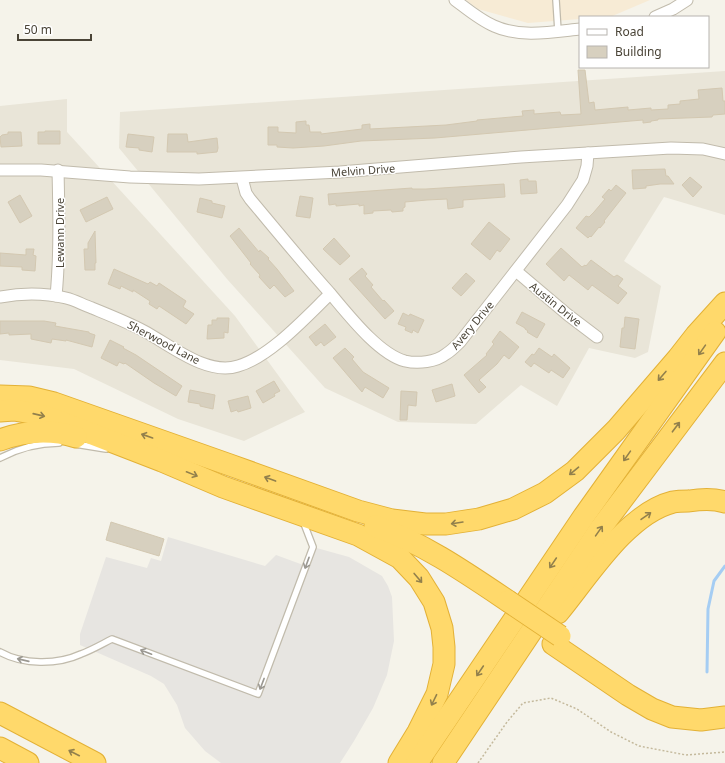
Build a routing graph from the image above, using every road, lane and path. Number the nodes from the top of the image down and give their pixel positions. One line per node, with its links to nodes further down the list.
1 (455, 0): 6 (street)
2 (556, 0): 6 (lane)
3 (687, 0): 4 (street)
4 (657, 16)
5 (579, 29): 6 (street)
6 (558, 31)
7 (588, 153): 8 (street, Melvin Drive); 11 (street, Melvin Drive); 12 (street, Avery Drive)
8 (725, 154)
9 (0, 170): 10 (street, Melvin Drive)
10 (58, 170): 11 (street, Melvin Drive); 15 (street, Lewann Drive)
11 (242, 178): 13 (street, Avery Drive)
12 (516, 271): 13 (street, Avery Drive); 18 (street, Austin Drive)
13 (330, 294): 15 (street, Sherwood Lane)
14 (0, 296): 15 (street, Sherwood Lane)
15 (56, 296)
16 (725, 303): 28 (highway, one-way to 28)
17 (725, 318): 47 (highway, one-way to 47)
18 (597, 337)
19 (725, 363): 34 (highway, one-way to 19)
20 (0, 396): 28 (highway, one-way to 20)
21 (0, 411): 27 (highway, one-way to 27)
22 (0, 440): 27 (highway)
23 (64, 443): 26 (lane)
24 (72, 444): 25 (lane)
25 (109, 450)
26 (0, 458)
27 (162, 461): 30 (highway, one-way to 30)
28 (307, 493): 31 (highway)
29 (725, 502): 34 (highway, one-way to 29)
30 (299, 513): 31 (highway); 33 (lane, one-way to 33); 46 (highway, one-way to 46)
31 (506, 606): 32 (highway)
32 (556, 640): 36 (highway); 38 (highway)
33 (0, 652)
34 (483, 703): 48 (highway)
35 (0, 705): 39 (highway)
36 (725, 707)
37 (0, 714): 39 (highway)
38 (725, 717)
39 (54, 742): 45 (highway, one-way to 39)
40 (0, 748): 44 (highway)
41 (0, 752): 43 (highway)
42 (725, 752): 49 (path)
43 (14, 763)
44 (28, 763)
45 (95, 763)
46 (399, 763)
47 (417, 763)
48 (443, 763)
49 (478, 763)

